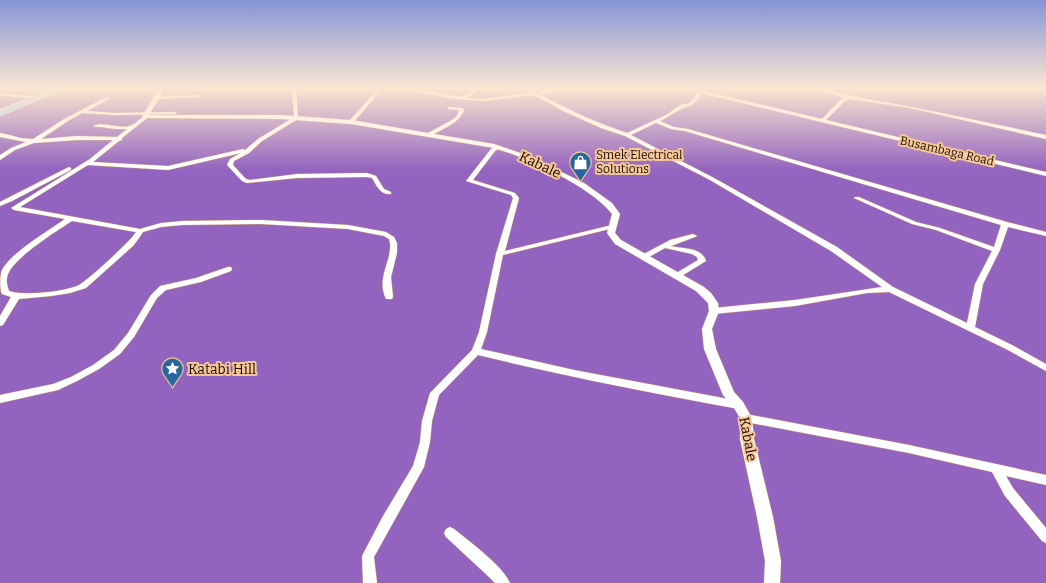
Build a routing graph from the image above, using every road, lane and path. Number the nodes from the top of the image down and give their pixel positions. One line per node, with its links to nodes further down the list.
1 (77, 115): 22 (street)
2 (145, 115): 16 (street)
3 (155, 115): 11 (street, Kabale)
4 (357, 115): 13 (street)
5 (459, 115): 18 (street)
6 (577, 115): 19 (street)
7 (669, 115): 14 (street)
8 (798, 115): 12 (street, Busambaga Road)
9 (829, 115): 12 (street)
10 (947, 115): 20 (street)
11 (296, 118): 13 (street, Kabale); 24 (street)
12 (823, 121): 27 (street, Busambaga Road)
13 (351, 122): 18 (street, Kabale)
14 (657, 122): 19 (street); 32 (street)
15 (96, 126): 16 (street)
16 (133, 127): 21 (street)
17 (0, 135): 22 (street)
18 (428, 135): 23 (street, Kabale)
19 (627, 135): 43 (street)
20 (1046, 137)
21 (120, 139): 22 (street); 26 (street)
22 (34, 141): 25 (street)
23 (498, 147): 33 (street, Kabale); 39 (street)
24 (250, 149): 26 (street); 28 (street)
25 (0, 158)
26 (90, 161): 30 (street); 31 (street)
27 (1046, 174)
28 (389, 193)
29 (857, 198): 38 (street)
30 (0, 204)
31 (70, 219): 34 (street); 44 (street)
32 (1005, 224): 35 (street); 38 (street)
33 (612, 227): 39 (street); 40 (street, Kabale)
34 (140, 231): 44 (street); 45 (street)
35 (1046, 234)
36 (693, 236): 37 (street)
37 (664, 246): 40 (street); 42 (street)
38 (996, 250): 48 (street)
39 (500, 254): 49 (street)
40 (644, 256): 42 (street, Kabale)
41 (228, 269): 51 (street)
42 (677, 275): 46 (street, Kabale)
43 (890, 289): 46 (street); 48 (street)
44 (16, 296): 47 (street)
45 (389, 296)
46 (714, 311): 52 (street, Kabale)
47 (0, 323)
48 (970, 328): 50 (street)
49 (476, 350): 52 (street); 58 (street)
50 (1046, 368)
51 (0, 399)
52 (739, 405): 53 (street, Kabale)
53 (746, 418): 54 (street); 60 (street, Kabale)
54 (995, 468): 55 (street); 57 (street)
55 (1046, 480)
56 (450, 533): 59 (street)
57 (1046, 537)
58 (370, 583)
59 (503, 583)
60 (772, 583)

